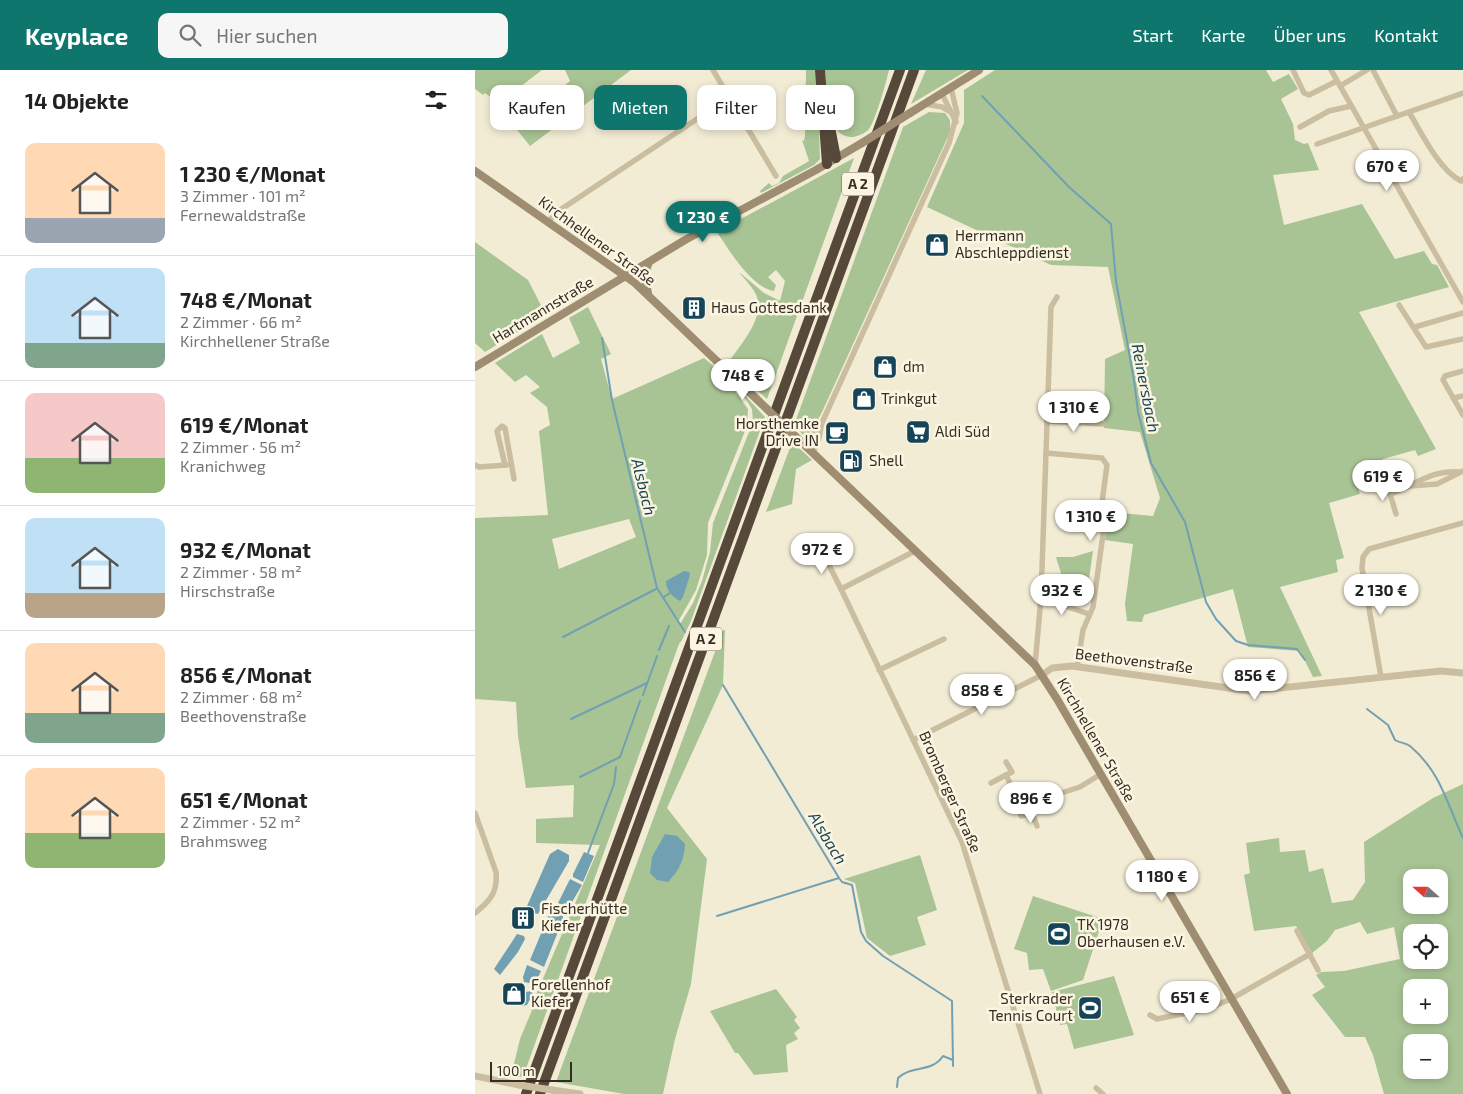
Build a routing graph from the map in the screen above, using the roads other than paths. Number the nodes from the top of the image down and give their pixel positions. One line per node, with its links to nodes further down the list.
1 (713, 70): 12 (street)
2 (822, 70): 28 (highway)
3 (891, 70): 26 (highway)
4 (899, 70): 26 (highway, A 2)
5 (914, 70): 97 (highway, A 2)
6 (979, 70): 13 (main road, Hartmannstraße)
7 (1331, 70): 11 (street)
8 (1367, 70): 11 (street)
9 (1373, 70): 20 (street)
10 (1295, 71): 11 (street)
11 (1339, 84): 17 (street)
12 (722, 85)
13 (951, 88): 15 (main road, Hartmannstraße); 22 (street)
14 (1463, 93): 19 (street)
15 (942, 94): 16 (main road, Hartmannstraße); 18 (street)
16 (925, 104): 18 (street); 28 (main road, Hartmannstraße, bridge)
17 (1351, 106): 23 (street); 24 (street)
18 (949, 112): 22 (street)
19 (1409, 112): 20 (street); 31 (street)
20 (1397, 116): 24 (street)
21 (697, 118): 32 (street)
22 (956, 122): 51 (street)
23 (1301, 127)
24 (1363, 128): 27 (street); 37 (street)
25 (749, 130): 30 (street)
26 (877, 132): 96 (highway, A 2)
27 (1317, 144)
28 (831, 161): 33 (main road, Hartmannstraße)
29 (475, 171): 32 (main road, Kirchhellener Straße)
30 (776, 176)
31 (1462, 182)
32 (549, 222): 34 (main road, Kirchhellener Straße)
33 (649, 261): 34 (main road, Hartmannstraße); 35 (main road)
34 (625, 276): 35 (main road, Kirchhellener Straße); 42 (main road, Hartmannstraße)
35 (649, 295): 52 (main road, Kirchhellener Straße, bridge)
36 (1057, 297): 44 (street)
37 (1463, 302)
38 (1399, 305): 40 (street)
39 (1463, 313): 40 (street)
40 (1415, 327): 41 (street)
41 (1463, 339)
42 (475, 367)
43 (1463, 371): 47 (street)
44 (1048, 394): 46 (street); 49 (street)
45 (1463, 396): 47 (street)
46 (1102, 397)
47 (1453, 398): 48 (street)
48 (1463, 416)
49 (1047, 421): 50 (street); 54 (street)
50 (1103, 424)
51 (821, 425): 52 (street); 53 (street)
52 (804, 445): 53 (main road, Kirchhellener Straße)
53 (813, 453): 66 (main road, Kirchhellener Straße)
54 (1046, 453): 68 (street); 69 (street)
55 (475, 465): 56 (street)
56 (505, 465): 57 (street); 57 (street)
57 (512, 465): 60 (street)
58 (1383, 468): 62 (street)
59 (1461, 471): 61 (street); 61 (street)
60 (514, 479)
61 (1410, 486): 62 (street)
62 (1390, 494): 63 (street)
63 (1396, 514)
64 (1463, 524): 76 (street)
65 (822, 551): 67 (street, Bromberger Straße)
66 (915, 551): 67 (street); 71 (main road, Kirchhellener Straße)
67 (841, 589): 73 (street, Bromberger Straße)
68 (1041, 598): 69 (street); 71 (street)
69 (1089, 614): 72 (street)
70 (943, 639): 73 (street)
71 (1035, 665): 75 (main road, Kirchhellener Straße)
72 (1077, 667): 75 (street, Beethovenstraße); 76 (street, Beethovenstraße)
73 (879, 670): 77 (street, Bromberger Straße)
74 (1463, 672): 76 (street, Beethovenstraße)
75 (1042, 675): 77 (street); 79 (main road, Kirchhellener Straße)
76 (1381, 678)
77 (913, 740): 99 (street, Bromberger Straße)
78 (1006, 762): 80 (street)
79 (1101, 774): 82 (street); 91 (main road, Kirchhellener Straße)
80 (1006, 775): 81 (street); 83 (street)
81 (991, 783)
82 (1029, 802): 83 (street); 85 (street)
83 (1018, 807): 85 (street)
84 (475, 813): 87 (street)
85 (1033, 813): 86 (street)
86 (1037, 826)
87 (475, 913)
88 (1297, 931): 89 (street)
89 (1310, 954): 90 (street); 91 (street)
90 (1318, 970)
91 (1231, 999): 92 (street); 101 (main road, Kirchhellener Straße)
92 (1150, 1015)
93 (475, 1076): 95 (street, bridge)
94 (1096, 1088): 100 (street)
95 (565, 1093): 98 (street)
96 (526, 1094)
97 (540, 1094)
98 (580, 1094)
99 (1040, 1094)
100 (1103, 1094)
101 (1287, 1094)

